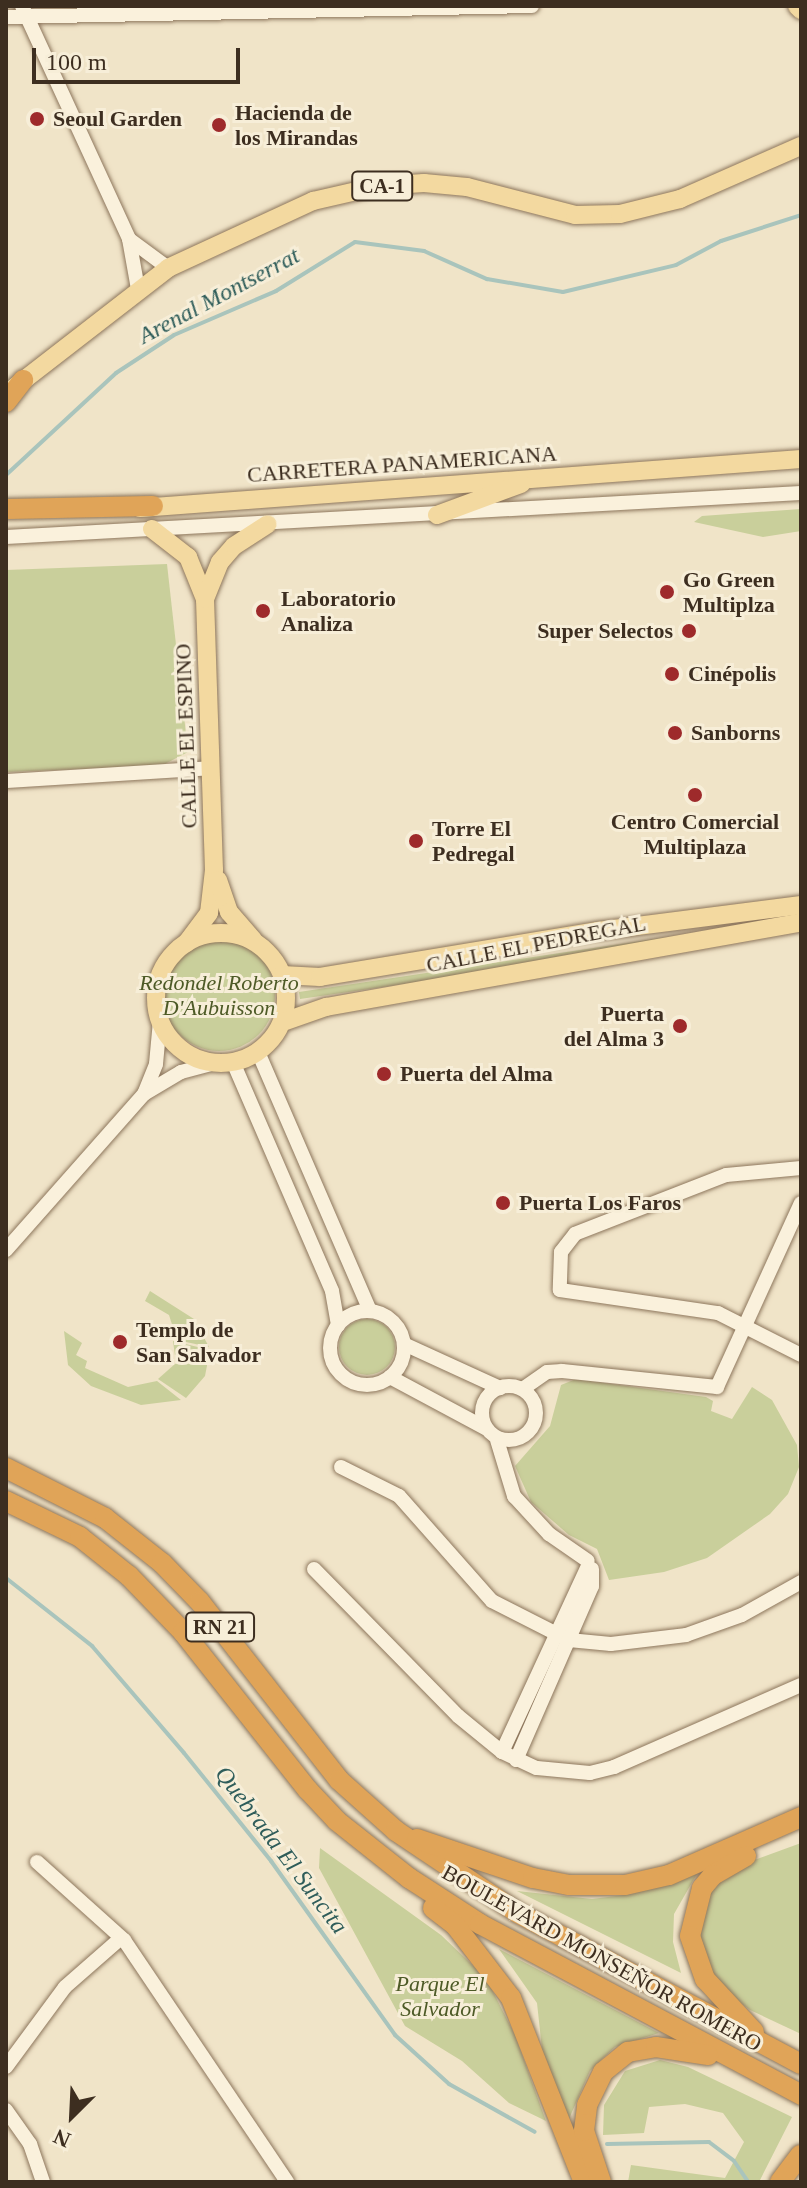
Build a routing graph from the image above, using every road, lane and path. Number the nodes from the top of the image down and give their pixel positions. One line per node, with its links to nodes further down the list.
1 (532, 6): 3 (street)
2 (228, 8): 4 (street); 5 (street)
3 (403, 8): 4 (street)
4 (371, 9)
5 (191, 10): 6 (street)
6 (26, 11): 7 (street); 13 (street)
7 (6, 17)
8 (801, 138): 11 (main road)
9 (801, 146): 11 (main road, CA-1)
10 (801, 161): 12 (main road)
11 (714, 184): 12 (main road, CA-1)
12 (680, 199): 14 (main road, CA-1)
13 (129, 239): 14 (street); 15 (street)
14 (168, 268): 15 (main road, CA-1)
15 (138, 289): 16 (main road, CA-1)
16 (23, 380): 17 (main road, CA-1); 18 (highway)
17 (6, 394)
18 (6, 402)
19 (801, 459): 20 (main road, CARRETERA PANAMERICANA)
20 (529, 478): 22 (main road, CARRETERA PANAMERICANA); 24 (main road)
21 (801, 493): 24 (street)
22 (153, 506): 23 (highway); 25 (main road, CARRETERA PANAMERICANA)
23 (6, 509)
24 (437, 515): 26 (street)
25 (6, 520)
26 (268, 524): 27 (street); 29 (main road, CALLE EL ESPINO)
27 (152, 529): 28 (street); 29 (main road, CALLE EL ESPINO)
28 (6, 537)
29 (205, 599): 30 (main road, CALLE EL ESPINO)
30 (211, 768): 31 (street); 32 (main road, CALLE EL ESPINO)
31 (6, 781)
32 (214, 870): 36 (main road, CALLE EL ESPINO); 37 (main road, CALLE EL ESPINO)
33 (801, 903): 39 (main road, CALLE EL PEDREGAL)
34 (801, 922): 38 (main road, CALLE EL PEDREGAL)
35 (801, 934): 38 (main road)
36 (186, 943): 37 (main road); 40 (main road)
37 (258, 944): 39 (main road)
38 (581, 958): 41 (main road, CALLE EL PEDREGAL)
39 (282, 975): 41 (main road)
40 (160, 1021): 43 (main road); 44 (street)
41 (283, 1022): 42 (main road)
42 (258, 1052): 43 (main road); 48 (street)
43 (224, 1063): 44 (street); 49 (street)
44 (144, 1094): 47 (street)
45 (801, 1168): 50 (street)
46 (801, 1203): 50 (street)
47 (6, 1250)
48 (370, 1311): 49 (street); 51 (street)
49 (338, 1325): 53 (street)
50 (748, 1325): 52 (street); 55 (street)
51 (404, 1344): 53 (street); 54 (street)
52 (801, 1355)
53 (390, 1377): 56 (street)
54 (500, 1388): 55 (street); 56 (street)
55 (524, 1388): 57 (street)
56 (485, 1428): 57 (street)
57 (497, 1440): 61 (street)
58 (341, 1467): 64 (street)
59 (6, 1468): 70 (highway, BOULEVARD MONSEÑOR ROMERO / RN 21)
60 (6, 1501): 69 (highway, BOULEVARD MONSEÑOR ROMERO / RN 21)
61 (589, 1566): 64 (street); 65 (street)
62 (314, 1569): 67 (street)
63 (801, 1582): 65 (street)
64 (554, 1634): 65 (street); 67 (street)
65 (569, 1640): 67 (street)
66 (801, 1685): 67 (street)
67 (509, 1756)
68 (801, 1817): 70 (highway)
69 (337, 1821): 77 (highway, BOULEVARD MONSEÑOR ROMERO / RN 21); 83 (highway)
70 (396, 1831): 74 (highway, BOULEVARD MONSEÑOR ROMERO / RN 21)
71 (801, 1832): 74 (highway)
72 (37, 1862): 73 (street)
73 (121, 1938): 76 (street); 82 (street)
74 (771, 2049): 75 (highway, BOULEVARD MONSEÑOR ROMERO / RN 21)
75 (801, 2064)
76 (6, 2067)
77 (760, 2071): 78 (highway, BOULEVARD MONSEÑOR ROMERO / RN 21); 84 (highway)
78 (801, 2095)
79 (6, 2110): 81 (street)
80 (800, 2154): 85 (highway)
81 (43, 2182)
82 (287, 2182)
83 (584, 2182)
84 (601, 2182)
85 (782, 2182)

